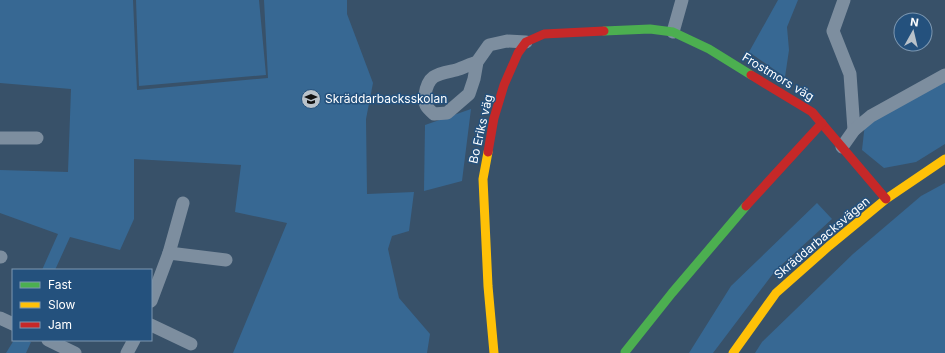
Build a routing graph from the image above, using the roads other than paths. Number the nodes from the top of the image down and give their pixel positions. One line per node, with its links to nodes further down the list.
1 (682, 0): 3 (street)
2 (844, 0): 8 (street)
3 (674, 32): 4 (street); 7 (street, Frostmors väg)
4 (526, 42): 5 (street); 27 (street, Bo Eriks väg)
5 (477, 62): 5 (street)
6 (945, 75): 8 (street)
7 (822, 123): 11 (street, Frostmors väg); 24 (street)
8 (854, 130): 11 (street)
9 (0, 138): 10 (street)
10 (37, 138)
11 (842, 147): 13 (street, Frostmors väg)
12 (945, 159): 13 (street, Skräddarbacksvägen)
13 (886, 199): 28 (street, Skräddarbacksvägen)
14 (183, 203): 15 (street)
15 (169, 253): 16 (street); 17 (street)
16 (226, 260)
17 (152, 298)
18 (0, 318): 19 (street)
19 (12, 324)
20 (152, 325): 23 (street)
21 (50, 341): 25 (street)
22 (133, 341): 26 (street)
23 (191, 344)
24 (625, 352)
25 (75, 353)
26 (127, 353)
27 (494, 353)
28 (733, 353)

